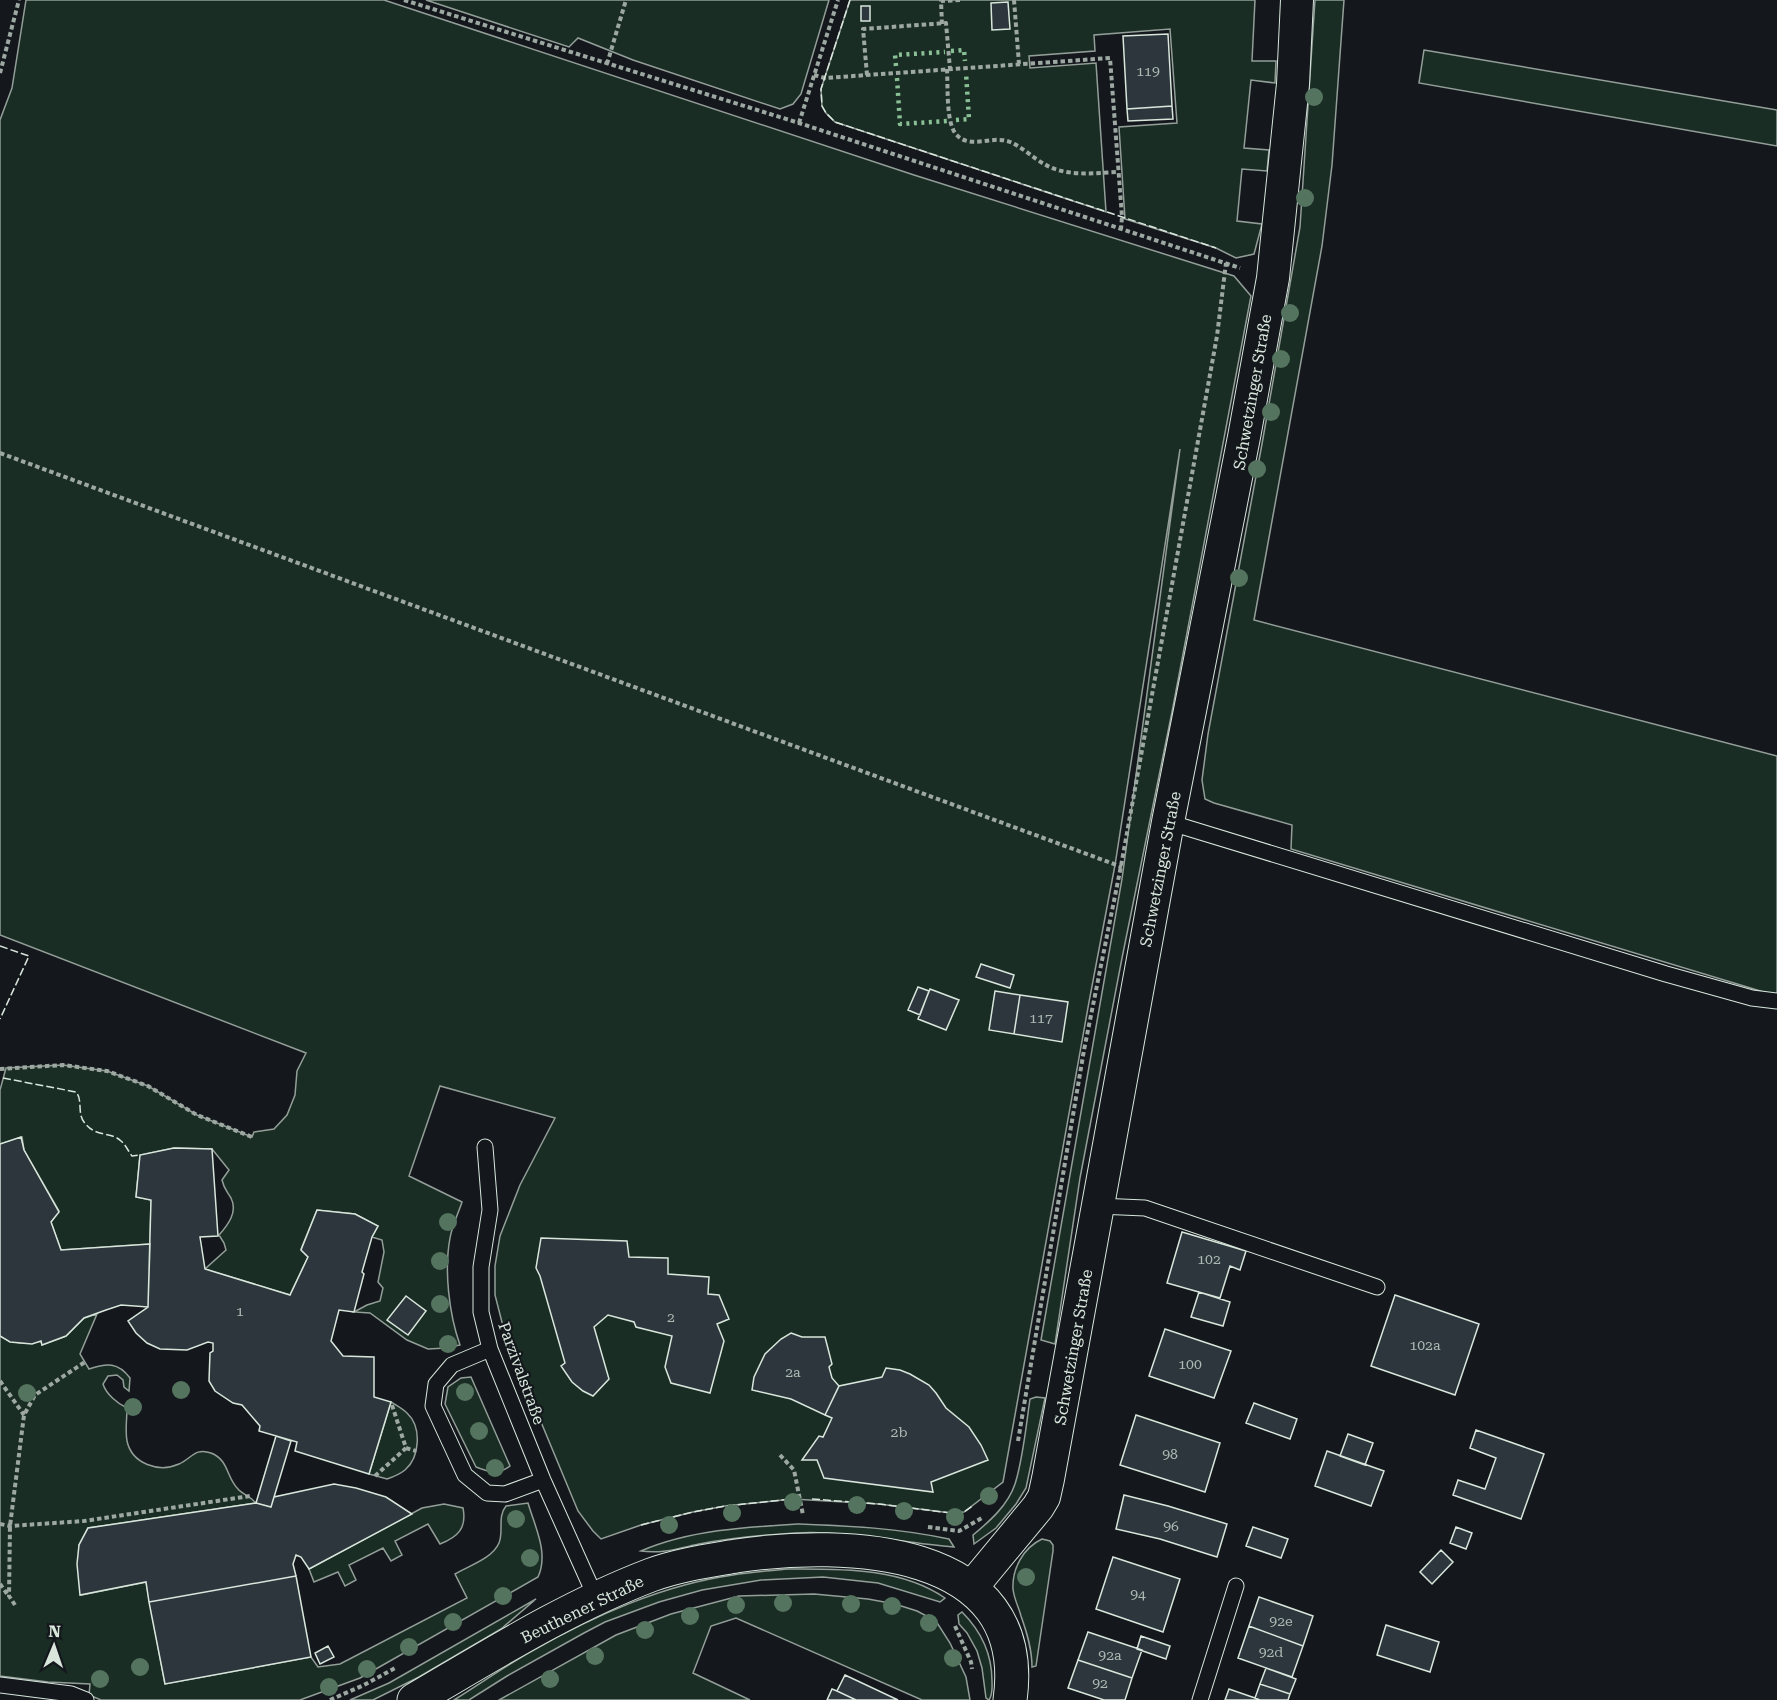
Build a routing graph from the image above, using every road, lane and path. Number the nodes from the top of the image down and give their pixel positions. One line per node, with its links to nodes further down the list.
1 (19, 0): 12 (path)
2 (404, 0): 9 (path)
3 (627, 0): 9 (path)
4 (838, 0): 13 (path)
5 (962, 0): 8 (path)
6 (1014, 0): 10 (path)
7 (1297, 0): 19 (street, Schwetzinger Straße)
8 (942, 24): 11 (path); 14 (path)
9 (607, 64): 15 (path)
10 (1019, 64): 11 (path); 16 (path)
11 (948, 69): 14 (path); 16 (path)
12 (0, 73)
13 (814, 75): 14 (path); 15 (path)
14 (867, 75)
15 (799, 123): 17 (path)
16 (1118, 172): 17 (path)
17 (1121, 229): 18 (path)
18 (1226, 263): 19 (path); 22 (path)
19 (1273, 278): 21 (street, Schwetzinger Straße)
20 (0, 453): 22 (path)
21 (1168, 822): 23 (street, Schwetzinger Straße); 24 (lane)
22 (1121, 866): 23 (path); 37 (path)
23 (1158, 879): 28 (street, Schwetzinger Straße)
24 (1777, 1001)
25 (0, 1069): 26 (path)
26 (252, 1137)
27 (485, 1147): 30 (lane, Parzivalstraße)
28 (1098, 1206): 29 (lane); 49 (street, Schwetzinger Straße)
29 (1377, 1287)
30 (490, 1349): 40 (lane, Parzivalstraße); 40 (lane)
31 (85, 1362): 34 (path)
32 (0, 1381): 34 (path)
33 (391, 1402): 35 (path)
34 (24, 1415): 45 (path)
35 (406, 1448): 36 (path); 39 (path)
36 (416, 1451)
37 (1016, 1452)
38 (780, 1455): 42 (path)
39 (375, 1476)
40 (543, 1480): 51 (lane, Parzivalstraße)
41 (250, 1496): 45 (path)
42 (803, 1515)
43 (986, 1515): 46 (path)
44 (0, 1524): 45 (path)
45 (10, 1526): 50 (path)
46 (959, 1531)
47 (0, 1584): 50 (path)
48 (1236, 1586): 59 (lane)
49 (971, 1588): 51 (main road, Beuthener Straße); 58 (main road)
50 (9, 1596): 52 (path)
51 (596, 1598): 57 (main road, Beuthener Straße)
52 (15, 1605)
53 (951, 1622): 54 (path)
54 (973, 1672)
55 (0, 1685): 56 (lane)
56 (86, 1700)
57 (414, 1700)
58 (1010, 1700)
59 (1200, 1700)

